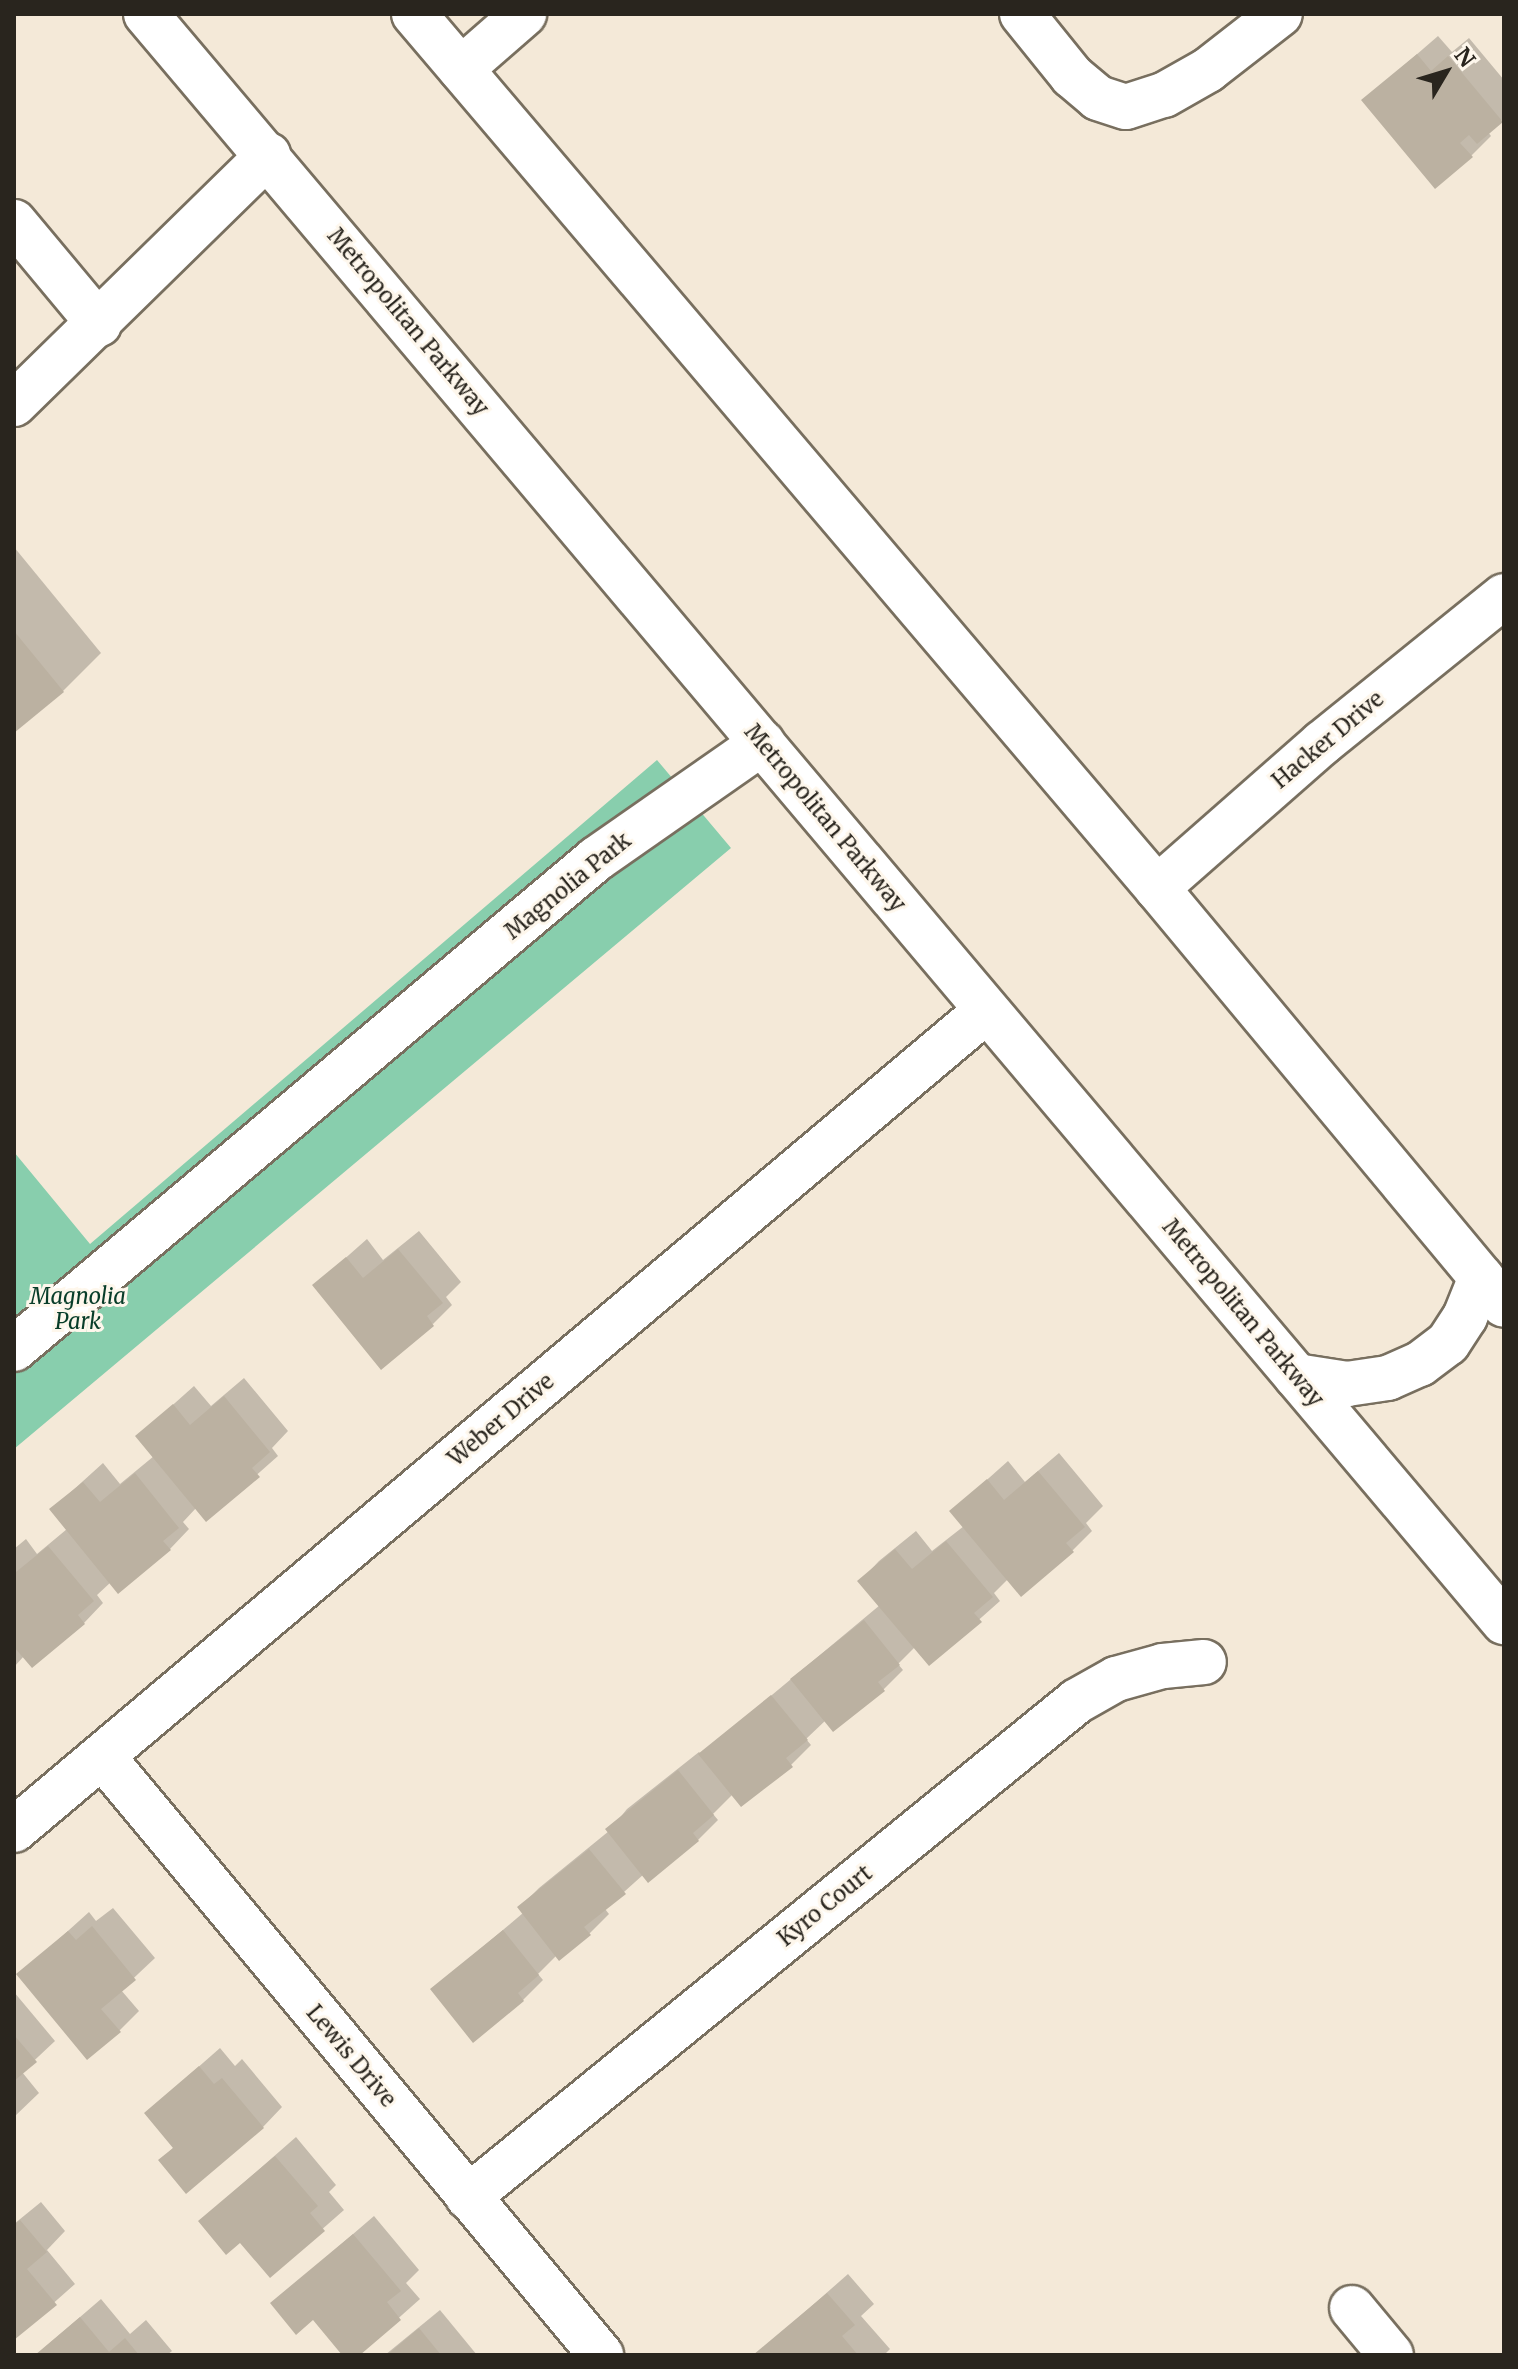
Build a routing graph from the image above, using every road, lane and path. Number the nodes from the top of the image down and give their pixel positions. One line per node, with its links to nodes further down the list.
1 (146, 14): 7 (street, Metropolitan Parkway)
2 (414, 14): 6 (street)
3 (524, 14): 6 (street)
4 (1022, 14): 5 (street)
5 (1280, 14)
6 (461, 69): 13 (street)
7 (268, 155): 9 (street); 12 (street, Metropolitan Parkway)
8 (14, 222): 9 (street)
9 (99, 324): 10 (street)
10 (14, 404)
11 (1504, 596): 13 (street, Hacker Drive)
12 (762, 743): 14 (street, Metropolitan Parkway); 16 (street, Magnolia Park)
13 (1157, 888): 15 (street)
14 (987, 1010): 17 (street, Metropolitan Parkway); 20 (street, Weber Drive)
15 (1492, 1291): 17 (street)
16 (14, 1349)
17 (1296, 1376): 18 (street, Metropolitan Parkway)
18 (1504, 1622)
19 (1204, 1662): 22 (street, Kyro Court)
20 (102, 1756): 21 (street, Weber Drive); 22 (street, Lewis Drive)
21 (14, 1830)
22 (468, 2197): 24 (street, Lewis Drive)
23 (1352, 2308): 25 (street)
24 (601, 2355)
25 (1391, 2355)

